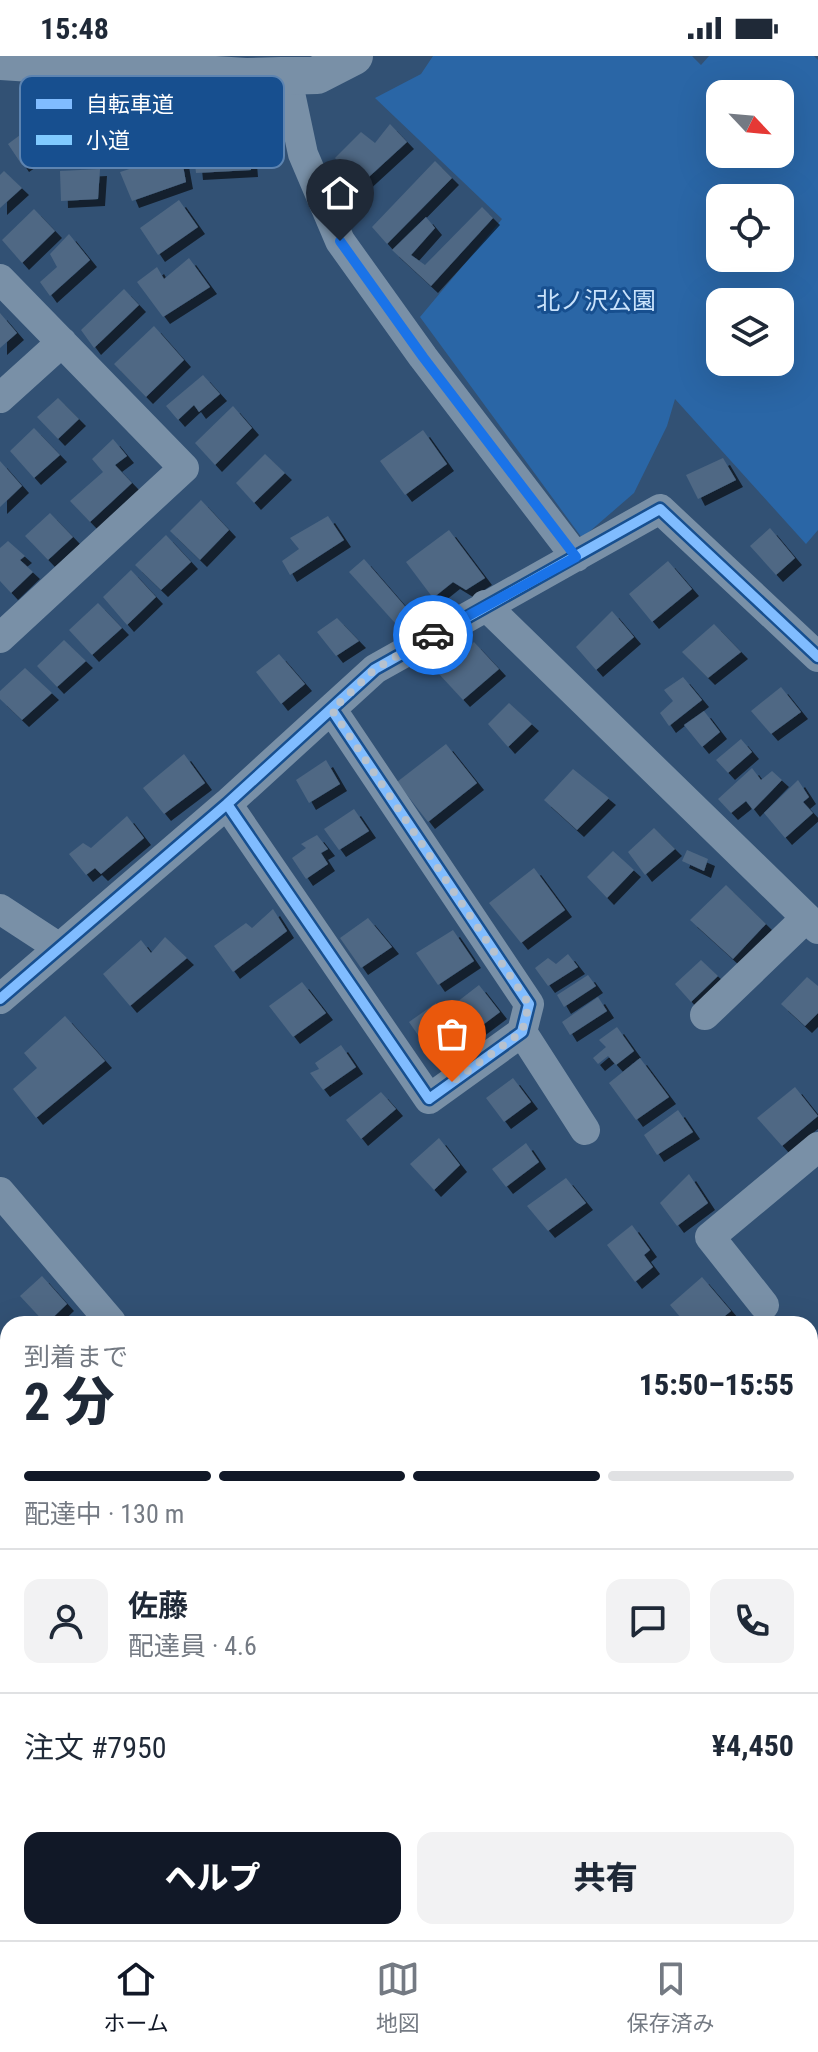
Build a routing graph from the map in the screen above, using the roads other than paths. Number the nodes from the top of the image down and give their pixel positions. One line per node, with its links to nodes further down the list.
1 (354, 56): 3 (street)
2 (0, 61): 4 (street)
3 (286, 74): 5 (street); 9 (street)
4 (231, 76)
5 (259, 76)
6 (0, 279): 7 (street)
7 (62, 342): 8 (street); 11 (street)
8 (0, 398)
9 (576, 557): 10 (street); 12 (street)
10 (485, 605): 13 (street); 16 (street)
11 (0, 638)
12 (818, 657)
13 (332, 710): 14 (street); 20 (street)
14 (227, 804): 17 (street); 20 (street)
15 (0, 909): 17 (street)
16 (812, 924): 19 (street)
17 (58, 947): 18 (street)
18 (0, 999)
19 (705, 1015)
20 (522, 1032): 21 (street)
21 (585, 1130)
22 (818, 1147): 24 (street)
23 (0, 1192): 25 (street)
24 (764, 1305)
25 (106, 1316)

